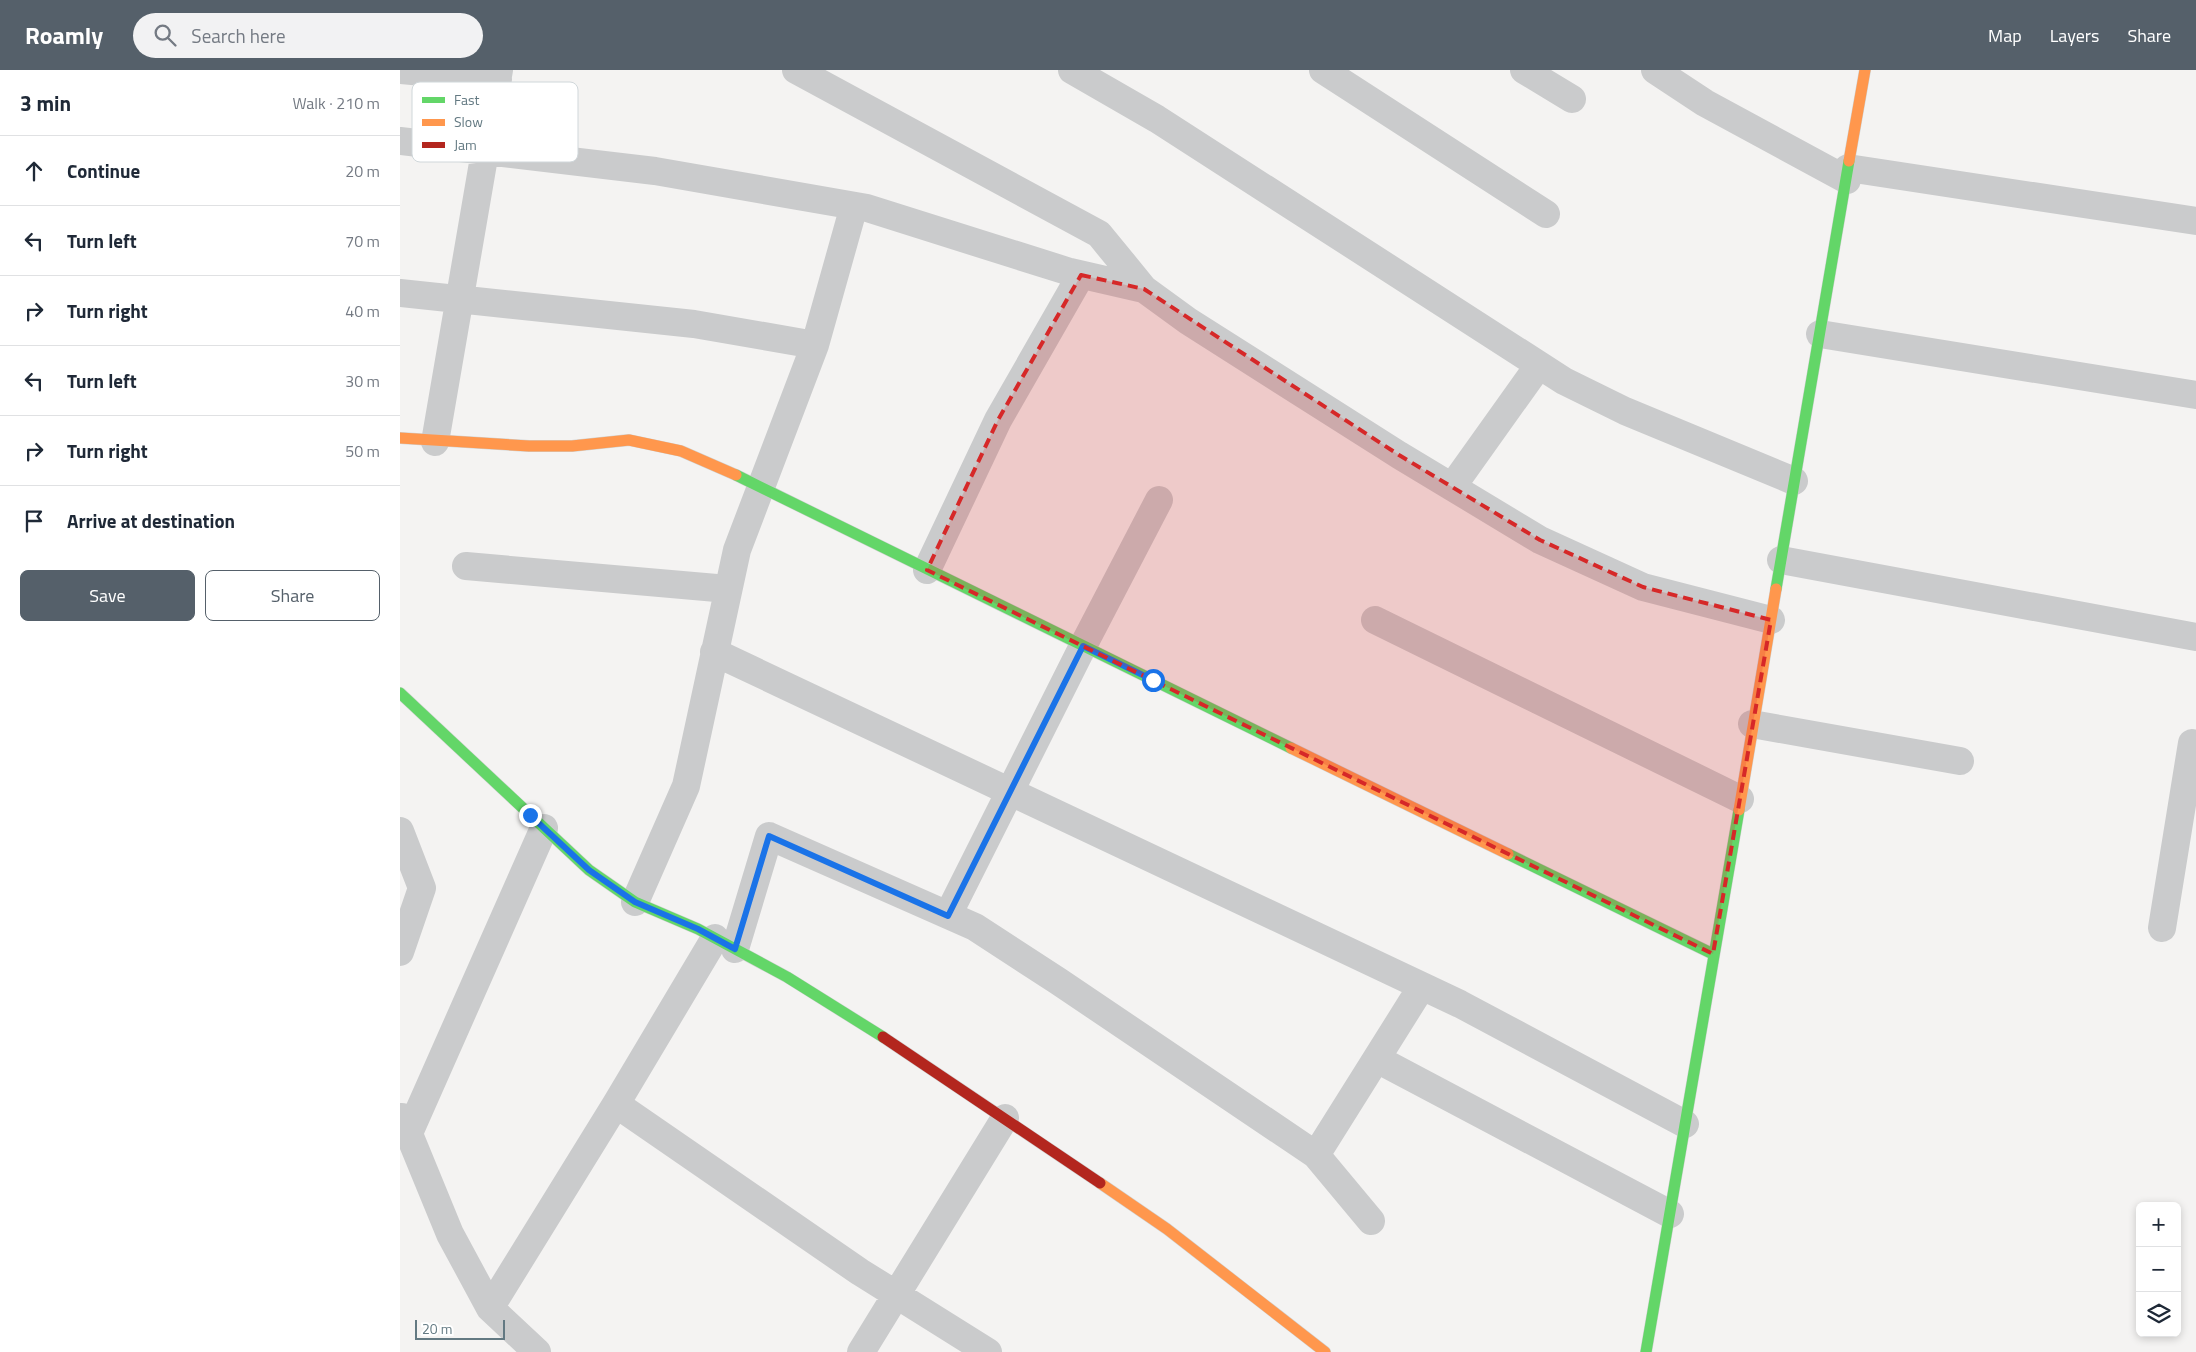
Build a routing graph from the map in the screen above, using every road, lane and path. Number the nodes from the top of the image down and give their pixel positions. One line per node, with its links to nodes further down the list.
1 (400, 70): 8 (street)
2 (796, 70): 17 (street)
3 (1072, 70): 22 (street)
4 (1323, 70): 14 (street)
5 (1524, 70): 9 (street)
6 (1655, 70): 12 (street)
7 (1865, 70): 12 (street)
8 (498, 75)
9 (1572, 99)
10 (482, 162): 19 (street)
11 (578, 162): 13 (street)
12 (1848, 174): 15 (street); 20 (street)
13 (854, 206): 16 (street); 21 (street)
14 (1546, 214)
15 (2196, 221)
16 (1081, 275): 17 (street); 32 (street)
17 (1144, 289): 27 (street)
18 (400, 293): 19 (street)
19 (459, 299): 21 (street); 25 (street)
20 (1820, 334): 23 (street); 26 (street)
21 (815, 345): 28 (street)
22 (1539, 365): 26 (street); 27 (street)
23 (2196, 395)
24 (400, 438): 25 (street)
25 (435, 442): 28 (street)
26 (1794, 482): 30 (street)
27 (1452, 487): 35 (street)
28 (760, 488): 32 (street); 33 (street)
29 (1159, 500): 37 (street)
30 (1781, 560): 35 (street); 36 (street)
31 (466, 566): 33 (street)
32 (927, 570): 37 (street)
33 (728, 590): 38 (street)
34 (1374, 620): 44 (street)
35 (1771, 620): 40 (street)
36 (2196, 637)
37 (1083, 646): 43 (street); 53 (street)
38 (714, 652): 43 (street); 48 (street)
39 (400, 693): 46 (street)
40 (1752, 724): 42 (street); 44 (street)
41 (2192, 743): 45 (street)
42 (1960, 761)
43 (1010, 792): 49 (street); 54 (street)
44 (1740, 800): 53 (street)
45 (2188, 820): 50 (street)
46 (544, 828): 48 (street); 58 (street)
47 (400, 831): 52 (street)
48 (635, 902): 51 (street)
49 (948, 916): 51 (street); 60 (street)
50 (2162, 928)
51 (725, 944): 56 (street); 57 (street)
52 (400, 952)
53 (1713, 954): 59 (street)
54 (1422, 986): 55 (street); 59 (street)
55 (1377, 1058): 60 (street); 61 (street)
56 (616, 1104): 63 (street); 64 (street)
57 (1005, 1118): 63 (street); 68 (street)
58 (404, 1122): 64 (street)
59 (1685, 1124): 61 (street)
60 (1316, 1155): 62 (street)
61 (1670, 1214): 69 (street)
62 (1371, 1221)
63 (897, 1295): 66 (street); 67 (street)
64 (490, 1308): 65 (street)
65 (537, 1352)
66 (861, 1352)
67 (988, 1352)
68 (1325, 1352)
69 (1646, 1352)

